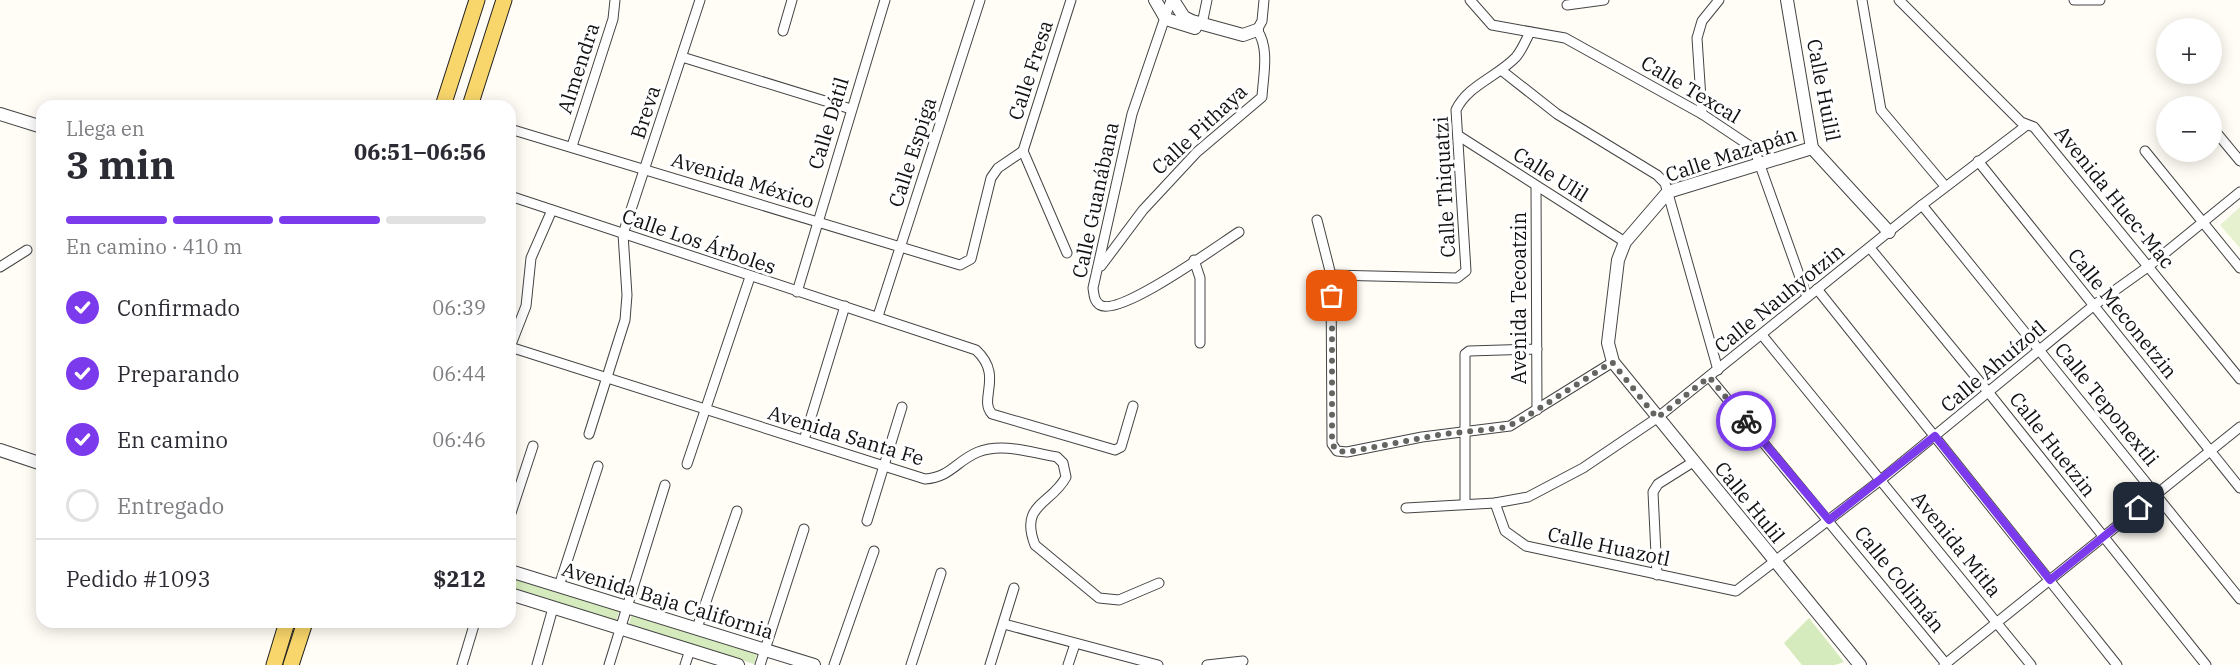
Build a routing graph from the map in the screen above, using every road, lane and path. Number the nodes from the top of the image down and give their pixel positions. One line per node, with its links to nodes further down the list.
1 (477, 0): 30 (main road)
2 (504, 0): 31 (main road)
3 (615, 0): 40 (street, Almendra)
4 (700, 0): 28 (street, Breva)
5 (792, 0): 26 (street)
6 (885, 0): 32 (street, Calle Dátil)
7 (980, 0): 62 (street, Calle Espiga)
8 (1071, 0): 43 (street, Calle Fresa)
9 (1155, 0): 22 (street)
10 (1172, 0): 22 (street, Calle Guanábana); 23 (street)
11 (1207, 0): 23 (street)
12 (1264, 0): 25 (street)
13 (1470, 0): 27 (street, Calle Texcal)
14 (1604, 0): 21 (street)
15 (1719, 0): 34 (street)
16 (1787, 0): 41 (street, Calle Huilil)
17 (1862, 0): 49 (street)
18 (1899, 0): 36 (street, Avenida Huec-Mac)
19 (2074, 0): 20 (street)
20 (2100, 0)
21 (1567, 5)
22 (1166, 19): 24 (street); 70 (street, Calle Guanábana)
23 (1202, 24): 24 (street)
24 (1222, 29): 25 (street)
25 (1257, 30): 70 (street, Calle Pithaya)
26 (783, 31)
27 (1530, 32): 29 (street, Calle Thiquatzi); 34 (street, Calle Texcal)
28 (682, 57): 32 (street); 47 (street, Breva)
29 (1501, 70): 38 (street, Calle Thiquatzi); 50 (street)
30 (445, 100)
31 (472, 100)
32 (851, 109): 56 (street, Calle Dátil)
33 (0, 114): 35 (street)
34 (1702, 114): 46 (street, Calle Texcal)
35 (36, 125)
36 (2027, 125): 44 (street, Calle Nauhyotzin); 67 (street, Avenida Huec-Mac)
37 (516, 131): 40 (street, Avenida México)
38 (1459, 136): 48 (street, Calle Ulil); 71 (street, Calle Thiquatzi)
39 (2222, 139): 45 (street)
40 (572, 146): 47 (street, Avenida México)
41 (1812, 148): 46 (street, Calle Mazapán); 58 (street, Calle Huilil)
42 (2145, 151): 57 (street)
43 (1023, 152): 62 (street, Avenida México); 65 (street)
44 (1978, 161): 49 (street, Calle Nauhyotzin); 77 (street, Calle Meconetzin)
45 (2240, 161)
46 (1759, 164): 50 (street, Calle Mazapán); 75 (street, Calle Texcal)
47 (645, 169): 56 (street, Avenida México); 60 (street, Breva)
48 (1536, 186): 61 (street, Calle Ulil); 83 (street, Avenida Tecoatzin)
49 (1945, 186): 53 (street, Calle Nauhyotzin)
50 (1668, 192): 61 (street, Calle Mazapán); 86 (street)
51 (2240, 192): 57 (street, Calle Ahuízotl)
52 (516, 198): 54 (street, Calle Los Árboles)
53 (1922, 205): 58 (street, Calle Nauhyotzin); 84 (street, Calle Teponextli)
54 (552, 210): 60 (street, Calle Los Árboles); 79 (street)
55 (1317, 220): 71 (street)
56 (817, 222): 62 (street, Avenida México); 74 (street, Calle Dátil)
57 (2202, 222): 67 (street, Calle Ahuízotl); 69 (street)
58 (1889, 231): 63 (street, Calle Nauhyotzin)
59 (1239, 232): 66 (street, Calle Guanábana)
60 (622, 234): 72 (street, Calle Los Árboles); 88 (street)
61 (1625, 242): 85 (street, Calle Mazapán)
62 (900, 247): 78 (street, Calle Espiga)
63 (1869, 248): 73 (street, Calle Nauhyotzin); 90 (street, Calle Huetzin)
64 (27, 250): 68 (street)
65 (1067, 253)
66 (1194, 260): 70 (street, Calle Guanábana); 81 (street)
67 (2149, 266): 77 (street, Calle Ahuízotl); 89 (street, Avenida Huec-Mac)
68 (0, 267)
69 (2240, 268)
70 (1098, 270)
71 (1332, 275): 97 (street)
72 (750, 277): 74 (street, Calle Los Árboles); 93 (street)
73 (1817, 289): 75 (street, Calle Nauhyotzin); 99 (street)
74 (796, 292): 76 (street, Calle Los Árboles)
75 (1807, 297): 80 (street, Calle Nauhyotzin)
76 (845, 306): 78 (street, Calle Los Árboles); 100 (street)
77 (2093, 306): 84 (street, Calle Ahuízotl); 103 (street, Calle Meconetzin)
78 (878, 316): 91 (street, Calle Los Árboles)
79 (516, 332)
80 (1762, 335): 86 (street, Calle Nauhyotzin); 109 (street, Avenida Mitla)
81 (1200, 344)
82 (516, 349): 88 (street, Avenida Santa Fe)
83 (1537, 349): 94 (street, Avenida Tecoatzin); 97 (street)
84 (2040, 350): 90 (street, Calle Ahuízotl); 112 (street, Calle Teponextli)
85 (1612, 362): 94 (street); 95 (street, Calle Hulil)
86 (1718, 370): 87 (street, Calle Nauhyotzin)
87 (1709, 377): 95 (street, Calle Nauhyotzin); 118 (street, Calle Colimán)
88 (607, 378): 93 (street, Avenida Santa Fe); 98 (street)
89 (2240, 379)
90 (1989, 393): 99 (street, Calle Ahuízotl); 121 (street, Calle Huetzin)
91 (1133, 406)
92 (903, 407): 108 (street)
93 (704, 409): 100 (street, Avenida Santa Fe); 106 (street)
94 (1537, 410): 97 (street)
95 (1657, 418): 105 (street, Calle Hulil); 115 (street, Calle Nauhyotzin)
96 (2240, 427): 103 (street)
97 (1465, 430): 114 (street)
98 (589, 434)
99 (1935, 436): 109 (street, Calle Ahuízotl); 127 (street)
100 (804, 440): 108 (street, Avenida Santa Fe)
101 (533, 446): 113 (street)
102 (0, 450): 104 (street)
103 (2211, 450): 111 (street, Calle Meconetzin); 112 (street)
104 (36, 462)
105 (1693, 462): 123 (street, Calle Hulil); 126 (street)
106 (687, 464)
107 (598, 466): 129 (street)
108 (884, 466): 119 (street); 128 (street, Avenida Santa Fe)
109 (1882, 479): 118 (street, Calle Ahuízotl); 136 (street, Avenida Mitla)
110 (665, 485): 134 (street)
111 (2240, 488)
112 (2157, 493): 121 (street); 133 (street, Calle Teponextli)
113 (516, 498)
114 (1465, 503): 115 (street, Calle Nauhyotzin); 116 (street, Calle Nauhyotzin)
115 (1495, 503): 126 (street, Calle Huazotl)
116 (1406, 508)
117 (737, 511): 142 (street)
118 (1829, 520): 123 (street, Calle Ahuízotl); 147 (street, Calle Colimán)
119 (867, 521)
120 (804, 529): 145 (street)
121 (2102, 537): 127 (street); 167 (street, Calle Huetzin)
122 (874, 551): 157 (street)
123 (1775, 563): 131 (street, Calle Ahuízotl); 164 (street, Calle Hulil)
124 (516, 573): 129 (street, Avenida Baja California)
125 (941, 573): 158 (street)
126 (1657, 575): 131 (street, Calle Huazotl)
127 (2050, 580): 136 (street); 166 (street)
128 (1159, 583)
129 (560, 586): 134 (street, Avenida Baja California)
130 (1014, 588): 137 (street)
131 (1739, 589)
132 (516, 596): 135 (street, Avenida Baja California)
133 (2240, 598)
134 (627, 607): 138 (street); 142 (street, Avenida Baja California)
135 (553, 608): 138 (street, Avenida Baja California); 151 (street)
136 (1997, 622): 147 (street); 165 (street, Avenida Mitla)
137 (1004, 624): 143 (street); 159 (street)
138 (620, 627): 144 (street, Avenida Baja California); 152 (street)
139 (285, 628): 148 (main road)
140 (303, 628): 149 (main road)
141 (473, 628): 150 (street)
142 (697, 628): 145 (street, Avenida Baja California)
143 (1074, 644): 160 (street); 161 (street)
144 (690, 650): 153 (street); 154 (street, Avenida Baja California)
145 (764, 650): 155 (street); 156 (street, Avenida Baja California)
146 (1243, 661): 163 (street)
147 (1946, 664)
148 (274, 665)
149 (291, 665)
150 (462, 665)
151 (537, 665)
152 (609, 665)
153 (685, 665)
154 (738, 665)
155 (760, 665)
156 (814, 665)
157 (834, 665)
158 (911, 665)
159 (990, 665)
160 (1068, 665)
161 (1147, 665): 162 (street)
162 (1158, 665)
163 (1207, 665)
164 (1860, 665)
165 (2031, 665)
166 (2117, 665)
167 (2205, 665)

